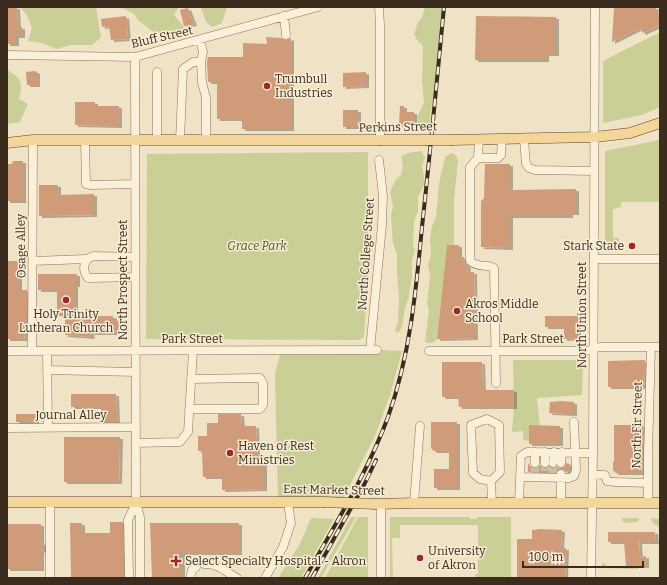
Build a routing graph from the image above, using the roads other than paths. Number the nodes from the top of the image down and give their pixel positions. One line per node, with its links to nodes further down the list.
1 (318, 7): 4 (street, Bluff Street)
2 (379, 7): 22 (street)
3 (595, 7): 12 (street, North Union Street)
4 (284, 16): 5 (street); 6 (street, Bluff Street)
5 (286, 35)
6 (200, 40): 8 (street, Bluff Street); 9 (street)
7 (7, 55): 8 (street, Bluff Street)
8 (136, 57): 18 (street, North Prospect Street)
9 (201, 62): 20 (street); 21 (street)
10 (157, 72): 19 (street)
11 (660, 123): 12 (main road, Perkins Street)
12 (594, 137): 13 (main road, Perkins Street); 26 (street, North Union Street)
13 (524, 138): 15 (main road, Perkins Street); 26 (street)
14 (479, 139): 15 (main road, Perkins Street); 22 (main road, Perkins Street, bridge); 24 (street)
15 (502, 139): 24 (street)
16 (33, 140): 17 (main road, Perkins Street); 23 (main road, Perkins Street); 32 (street, Osage Alley)
17 (85, 140): 18 (main road, Perkins Street); 27 (street)
18 (135, 140): 19 (main road, Perkins Street); 27 (street, North Prospect Street)
19 (157, 140): 20 (main road, Perkins Street)
20 (180, 140): 21 (main road, Perkins Street)
21 (206, 140): 22 (main road, Perkins Street)
22 (380, 141)
23 (7, 143)
24 (478, 158): 44 (street)
25 (379, 160): 37 (street, North College Street)
26 (594, 171): 30 (street, North Union Street)
27 (135, 184): 28 (street, North Prospect Street)
28 (135, 257): 29 (street); 33 (street, North Prospect Street)
29 (86, 259): 32 (street); 33 (street)
30 (594, 259): 31 (street); 36 (street, North Union Street)
31 (660, 259)
32 (33, 261): 39 (street, Osage Alley)
33 (135, 277): 41 (street, North Prospect Street)
34 (651, 347): 35 (street, Park Street); 36 (street, Park Street); 68 (street, North Fir Street)
35 (660, 347)
36 (594, 349): 44 (street, Park Street); 60 (street, North Union Street)
37 (374, 350): 42 (street, Park Street)
38 (7, 351): 39 (street, Park Street)
39 (32, 351): 40 (street, Park Street)
40 (47, 351): 41 (street, Park Street); 45 (street)
41 (136, 351): 42 (street, Park Street); 46 (street, North Prospect Street)
42 (193, 351): 47 (street)
43 (429, 351): 44 (street, Park Street)
44 (495, 351): 48 (street)
45 (47, 370): 46 (street); 54 (street)
46 (136, 372): 52 (street, North Prospect Street)
47 (191, 378): 49 (street); 49 (street)
48 (496, 383)
49 (189, 409): 55 (street)
50 (574, 422): 59 (street)
51 (420, 426): 73 (street)
52 (136, 427): 54 (street, Journal Alley); 55 (street, North Prospect Street)
53 (7, 428): 54 (street, Journal Alley)
54 (48, 428)
55 (136, 443): 72 (street, North Prospect Street)
56 (535, 452): 57 (street); 61 (street); 66 (street)
57 (544, 452): 58 (street); 62 (street)
58 (558, 452): 59 (street); 63 (street)
59 (575, 452): 60 (street); 65 (street)
60 (593, 452): 64 (street, North Union Street)
61 (535, 463)
62 (545, 463)
63 (557, 463)
64 (593, 474): 68 (street); 80 (street, North Union Street)
65 (553, 475): 66 (street); 76 (street)
66 (520, 477): 75 (street)
67 (491, 481): 67 (street); 74 (street)
68 (648, 483): 77 (street, North Fir Street)
69 (7, 502): 70 (main road, East Market Street)
70 (50, 502): 72 (main road, East Market Street); 81 (street)
71 (288, 502): 72 (main road, East Market Street); 79 (main road, East Market Street, bridge); 86 (street)
72 (136, 503): 82 (street); 83 (street)
73 (414, 503): 74 (main road, East Market Street); 79 (main road, East Market Street)
74 (492, 503): 75 (main road, East Market Street)
75 (520, 503): 76 (main road, East Market Street)
76 (561, 503): 80 (main road, East Market Street)
77 (648, 503): 78 (main road, East Market Street); 80 (main road, East Market Street)
78 (660, 503)
79 (378, 504): 87 (street)
80 (592, 504): 88 (street, North Union Street)
81 (50, 578)
82 (130, 578)
83 (140, 578)
84 (190, 578): 85 (street)
85 (237, 578)
86 (264, 578)
87 (381, 578)
88 (591, 578)

